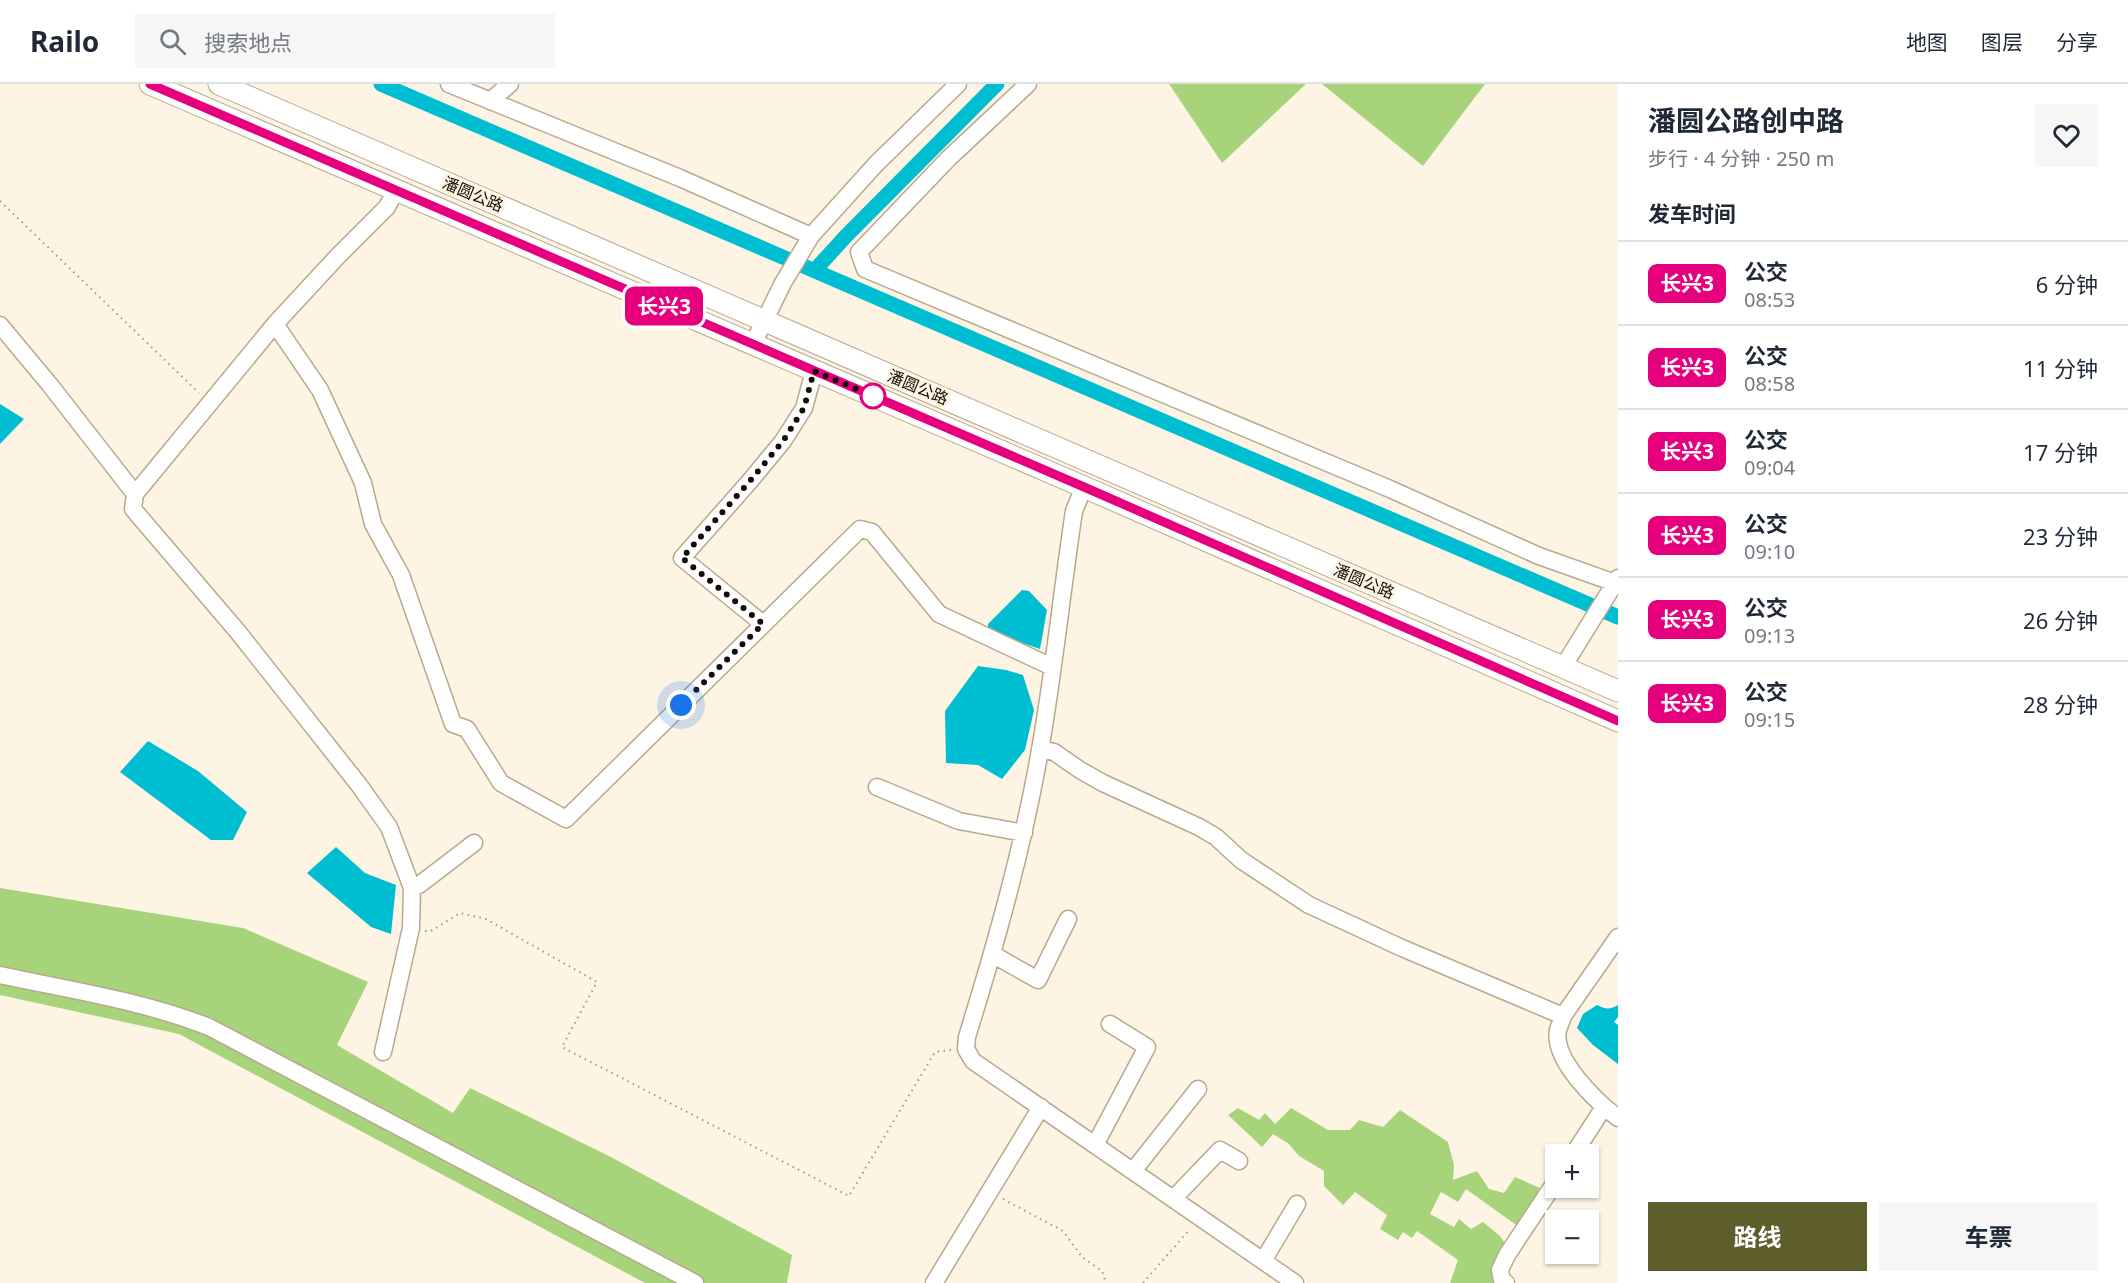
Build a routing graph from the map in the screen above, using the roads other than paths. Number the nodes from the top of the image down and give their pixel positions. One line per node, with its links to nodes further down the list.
1 (150, 84): 8 (main road, 潘圆公路)
2 (219, 84): 10 (main road, 潘圆公路)
3 (449, 84): 7 (street)
4 (510, 84): 7 (street)
5 (958, 84): 9 (street)
6 (1028, 84): 17 (street)
7 (490, 101): 9 (street)
8 (396, 190): 11 (street); 13 (main road, 潘圆公路)
9 (811, 236): 10 (street)
10 (764, 320): 13 (street); 20 (main road, 潘圆公路)
11 (275, 324): 16 (street); 18 (street)
12 (0, 325): 16 (street)
13 (753, 344): 14 (main road, 潘圆公路)
14 (814, 371): 15 (main road, 潘圆公路); 18 (street)
15 (1084, 487): 19 (street); 22 (main road, 潘圆公路)
16 (135, 494): 27 (street)
17 (1616, 584): 20 (street)
18 (763, 624): 19 (street)
19 (1052, 667): 23 (street)
20 (1563, 667): 21 (main road, 潘圆公路)
21 (1618, 691)
22 (1618, 721)
23 (1041, 749): 25 (street); 32 (street)
24 (877, 788): 25 (street)
25 (1024, 833): 30 (street)
26 (474, 843): 27 (street)
27 (412, 888): 34 (street)
28 (1068, 919): 30 (street)
29 (1618, 937): 32 (street)
30 (992, 954): 36 (street)
31 (0, 975): 47 (street)
32 (1563, 1016): 37 (street)
33 (1110, 1024): 40 (street)
34 (383, 1052)
35 (1198, 1089): 42 (street)
36 (1041, 1107): 40 (street); 48 (street)
37 (1604, 1107): 38 (street); 39 (street)
38 (1618, 1118)
39 (1580, 1144)
40 (1095, 1145): 42 (street)
41 (1239, 1161): 44 (street)
42 (1133, 1171): 44 (street)
43 (1545, 1198): 50 (street)
44 (1173, 1199): 46 (street)
45 (1297, 1203): 46 (street)
46 (1263, 1261): 49 (street)
47 (695, 1283)
48 (934, 1283)
49 (1295, 1283)
50 (1506, 1283)

